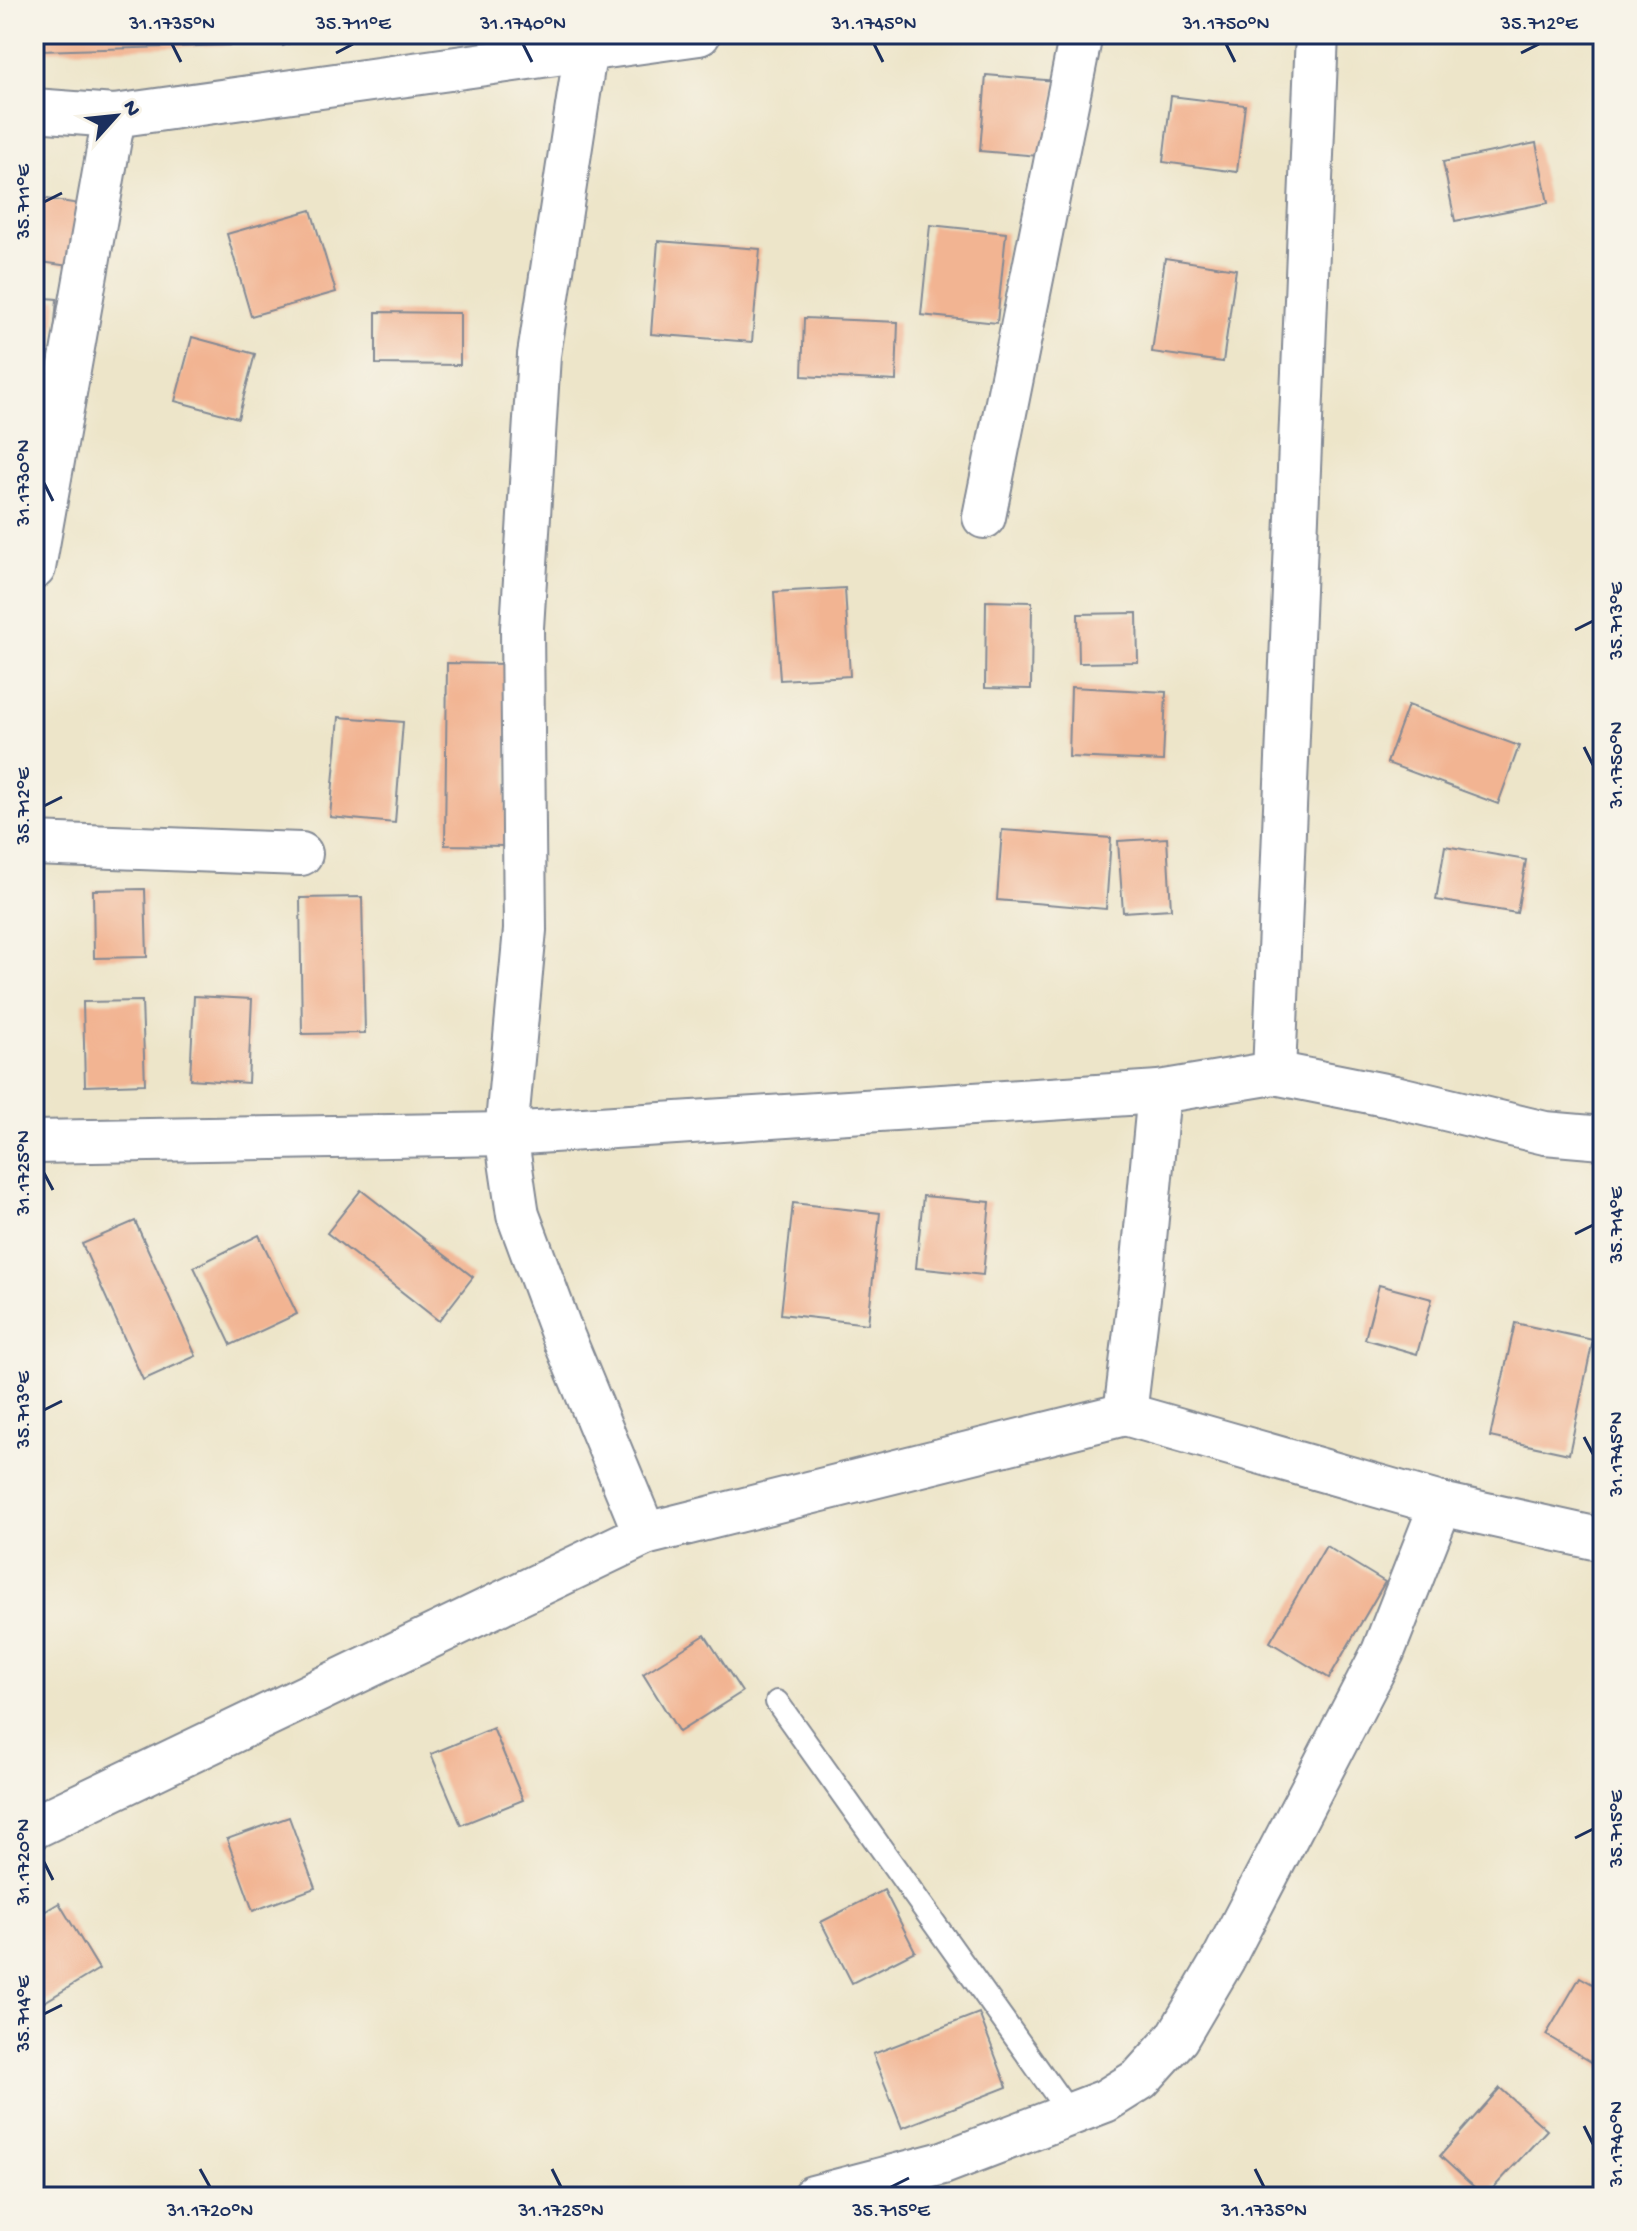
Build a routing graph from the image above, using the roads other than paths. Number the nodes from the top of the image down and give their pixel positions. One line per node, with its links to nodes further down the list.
1 (699, 34): 4 (street)
2 (1081, 34): 7 (street)
3 (1317, 34): 11 (street)
4 (585, 41): 6 (street); 13 (street)
5 (34, 110): 6 (street)
6 (114, 116): 8 (street)
7 (984, 517)
8 (34, 568)
9 (34, 844): 10 (street)
10 (301, 854)
11 (1274, 1073): 12 (street); 14 (street)
12 (1159, 1092): 13 (street); 16 (street)
13 (506, 1134): 15 (street); 18 (street)
14 (1603, 1138)
15 (34, 1142)
16 (1125, 1414): 17 (street); 18 (street)
17 (1441, 1504): 19 (street); 22 (street)
18 (645, 1534): 21 (street)
19 (1603, 1540)
20 (777, 1702): 22 (lane)
21 (34, 1827)
22 (1070, 2114): 23 (street)
23 (813, 2197)

